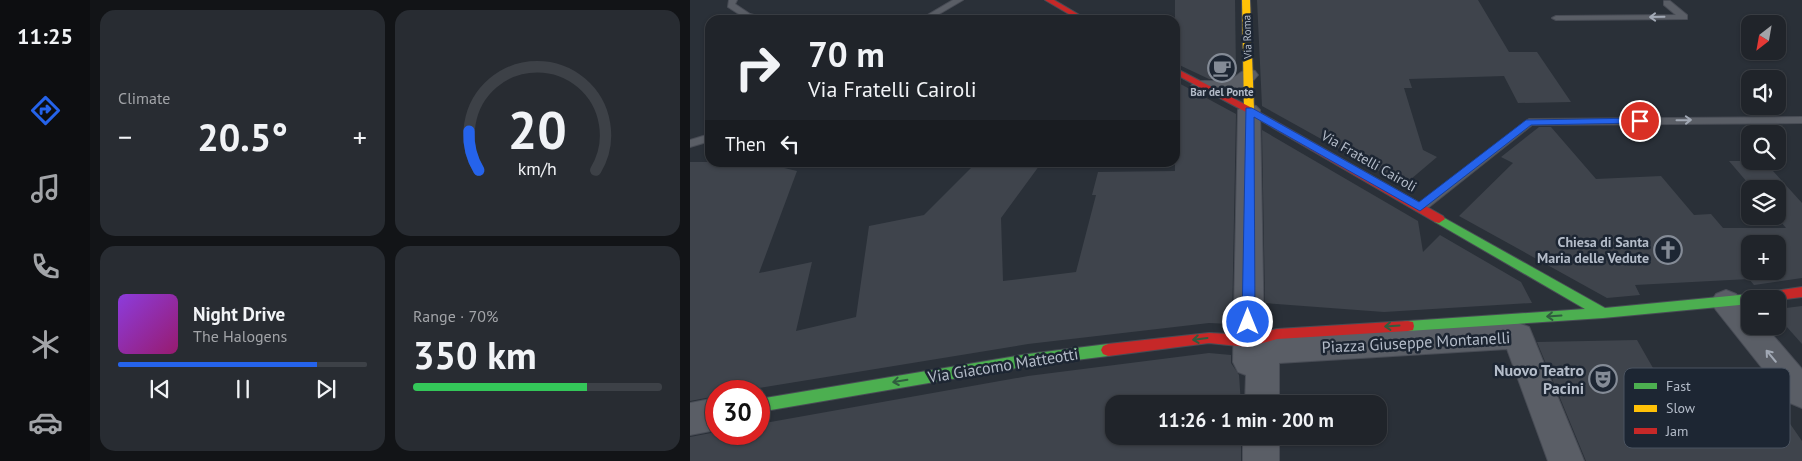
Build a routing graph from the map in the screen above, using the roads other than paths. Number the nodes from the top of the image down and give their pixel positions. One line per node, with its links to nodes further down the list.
1 (733, 0): 6 (lane)
2 (959, 0): 7 (lane)
3 (1049, 0): 8 (street)
4 (1246, 0): 11 (street, Via Roma)
5 (1667, 3): 9 (lane, one-way to 9)
6 (746, 15)
7 (931, 15)
8 (1075, 15)
9 (1556, 18)
10 (1180, 74): 12 (street, Via Fratelli Cairoli)
11 (1248, 75): 12 (street, Via Roma); 13 (street, Via Roma)
12 (1200, 86): 13 (street, Via Fratelli Cairoli)
13 (1249, 110): 17 (street, Via Fratelli Cairoli); 23 (street)
14 (1802, 120): 17 (lane, one-way to 14)
15 (705, 139): 16 (lane)
16 (690, 144)
17 (1420, 208): 21 (street, Via Fratelli Cairoli)
18 (1802, 292): 19 (street, Piazza Giuseppe Montanelli)
19 (1786, 294)
20 (1741, 300): 21 (street, Piazza Giuseppe Montanelli)
21 (1603, 313): 23 (street, Piazza Giuseppe Montanelli, one-way to 23)
22 (1765, 335): 24 (street, one-way to 22)
23 (1248, 341): 27 (street); 29 (street, Via Giacomo Matteotti, one-way to 29)
24 (1786, 368)
25 (1790, 374): 26 (street, one-way to 25)
26 (1802, 393)
27 (1250, 395)
28 (1262, 395): 36 (street, Piazza Giuseppe Montanelli)
29 (770, 404)
30 (705, 416): 31 (street)
31 (690, 419)
32 (1250, 445): 34 (street)
33 (1261, 445): 35 (street)
34 (1251, 461)
35 (1261, 461)
36 (1566, 461)

